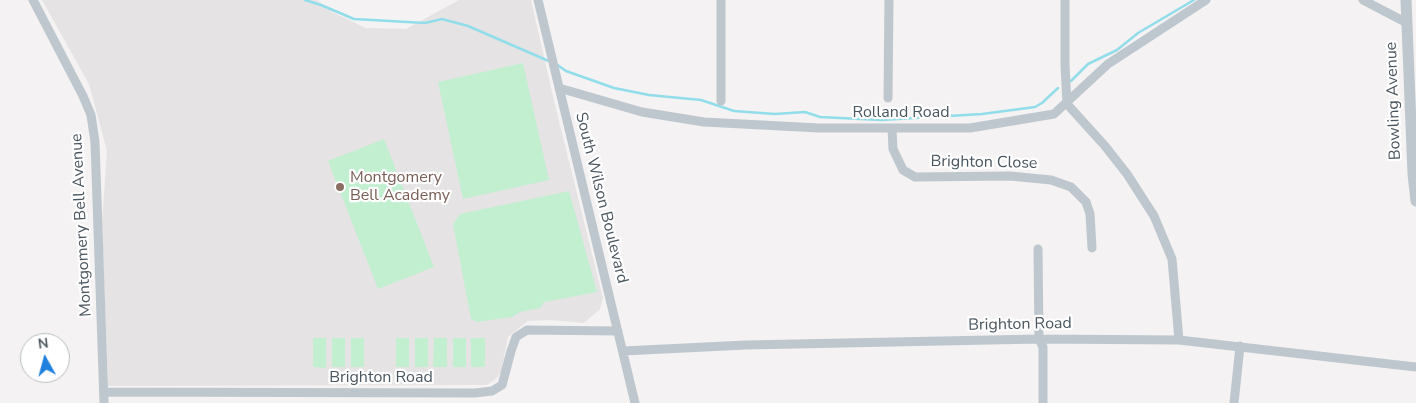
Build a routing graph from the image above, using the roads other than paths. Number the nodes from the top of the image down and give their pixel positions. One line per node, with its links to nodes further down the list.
1 (33, 0): 25 (street, Montgomery Bell Avenue)
2 (538, 0): 11 (street, South Wilson Boulevard)
3 (721, 0): 13 (street)
4 (889, 0): 12 (street)
5 (1065, 0): 14 (street)
6 (1206, 0): 14 (street, Rolland Road)
7 (1363, 0): 9 (street)
8 (1406, 0): 9 (street, Bowling Avenue)
9 (1408, 23): 10 (street, Bowling Avenue)
10 (1412, 71): 16 (street, Bowling Avenue)
11 (559, 88): 15 (street, Rolland Road); 19 (street, South Wilson Boulevard)
12 (888, 98)
13 (721, 102)
14 (1067, 104): 15 (street, Rolland Road); 21 (street)
15 (892, 129): 17 (street, Brighton Close)
16 (1416, 200)
17 (1092, 248)
18 (1038, 249): 20 (street)
19 (618, 331): 23 (street, South Wilson Boulevard); 25 (street, Brighton Road)
20 (1039, 339): 21 (street, Brighton Road); 23 (street, Brighton Road); 28 (street)
21 (1179, 340): 22 (street, Brighton Road)
22 (1240, 346): 24 (street, Brighton Road); 29 (street)
23 (623, 351): 27 (street, South Wilson Boulevard)
24 (1416, 368)
25 (104, 392): 26 (street, Montgomery Bell Avenue)
26 (104, 403)
27 (635, 403)
28 (1043, 403)
29 (1234, 403)

